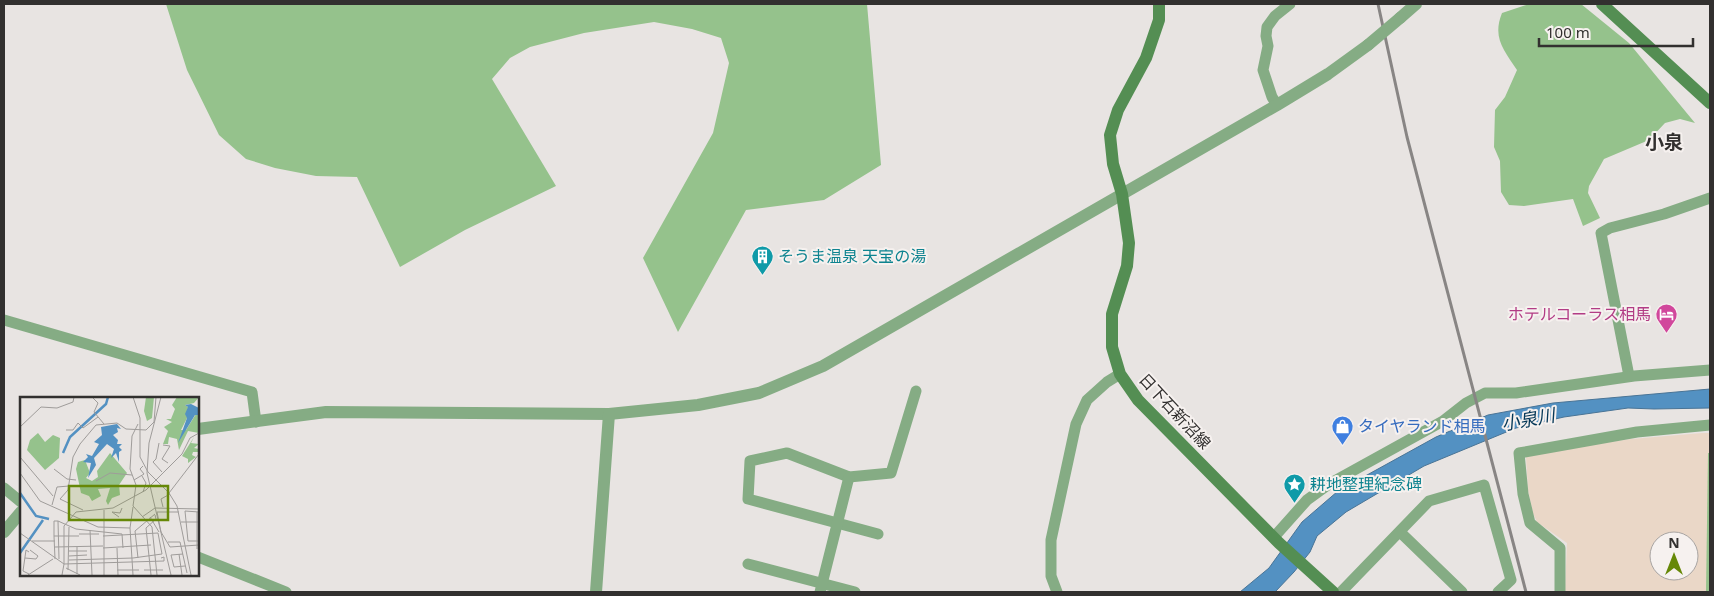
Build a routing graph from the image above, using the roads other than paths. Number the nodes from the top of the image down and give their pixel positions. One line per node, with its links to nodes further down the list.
1 (1159, 4): 7 (main road, 日下石新沼線)
2 (1290, 4): 6 (street)
3 (1416, 4): 6 (street, bridge)
4 (1602, 4): 5 (main road)
5 (1710, 102)
6 (1277, 104): 7 (street)
7 (1122, 194): 11 (main road, 日下石新沼線); 14 (street)
8 (1710, 198): 12 (street)
9 (4, 320): 15 (street)
10 (1710, 370): 12 (street)
11 (1120, 374): 26 (main road, 日下石新沼線); 33 (street)
12 (1629, 376): 26 (street)
13 (916, 391): 18 (street)
14 (609, 414): 15 (street); 31 (street)
15 (256, 422): 17 (street)
16 (1710, 425): 38 (street)
17 (199, 429)
18 (849, 477): 22 (street); 22 (street)
19 (4, 488): 20 (street)
20 (20, 501)
21 (20, 513): 23 (street)
22 (837, 523): 25 (street); 29 (street)
23 (4, 532)
24 (1400, 532): 35 (street); 36 (street); 37 (street)
25 (878, 534)
26 (1276, 540): 34 (main road, 日下石新沼線)
27 (199, 557): 30 (street)
28 (748, 564): 29 (street)
29 (821, 588): 32 (street)
30 (286, 592)
31 (596, 592)
32 (855, 592)
33 (1057, 592)
34 (1333, 592)
35 (1341, 592)
36 (1462, 592)
37 (1498, 592)
38 (1560, 592)

